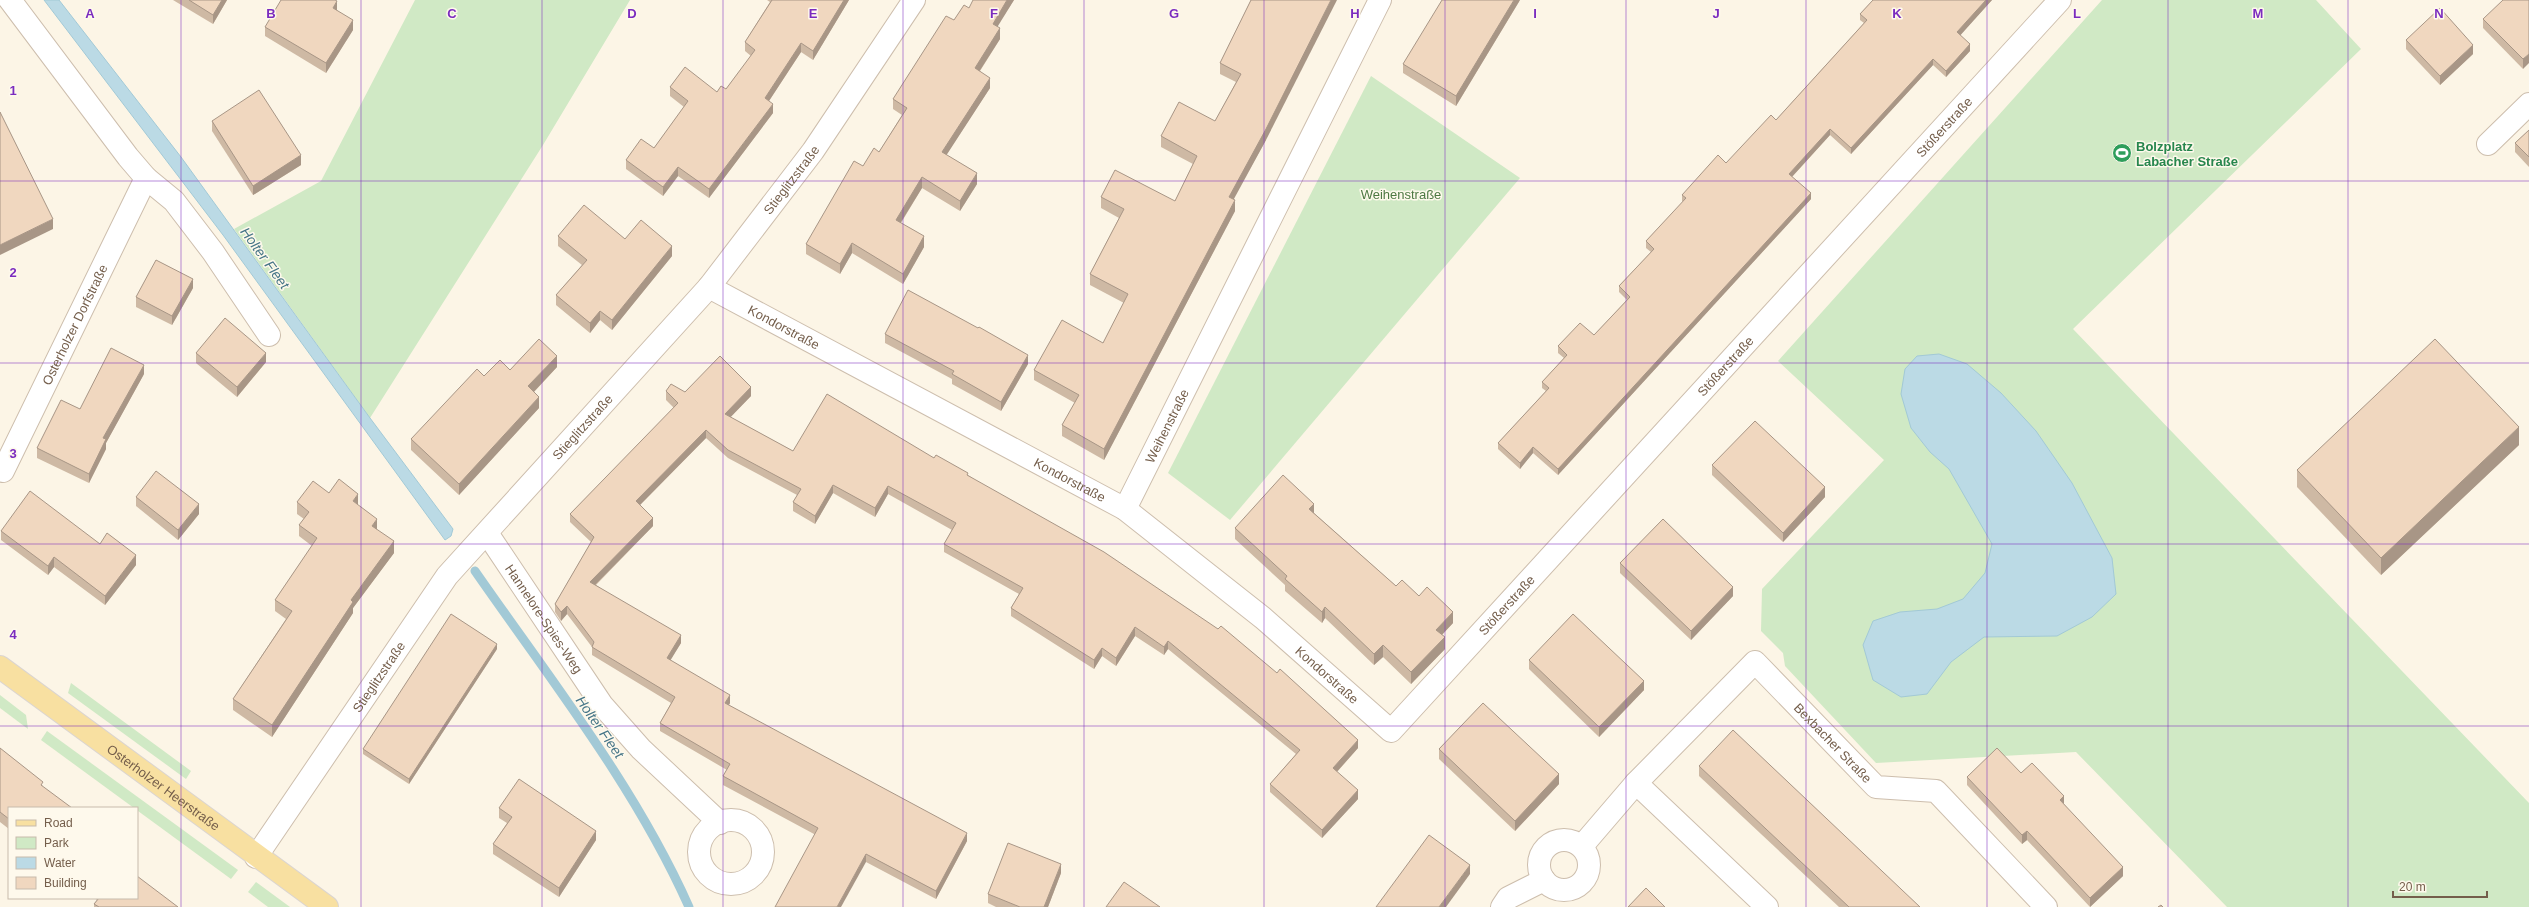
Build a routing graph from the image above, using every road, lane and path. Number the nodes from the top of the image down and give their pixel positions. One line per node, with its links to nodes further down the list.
1 (10, 0): 7 (street)
2 (914, 0): 8 (street, Stieglitzstraße)
3 (1380, 0): 11 (street, Weihenstraße)
4 (2060, 0): 14 (street, Stößerstraße)
5 (2529, 104): 6 (street)
6 (2488, 144)
7 (146, 178): 9 (street); 10 (street, Osterholzer Dorfstraße)
8 (709, 287): 11 (street, Kondorstraße); 12 (street, Stieglitzstraße)
9 (268, 335)
10 (3, 471)
11 (1125, 509): 14 (street, Kondorstraße)
12 (487, 533): 16 (street, Hannelore-Spies-Weg); 18 (street, Stieglitzstraße)
13 (0, 667): 18 (main road, Osterholzer Heerstraße)
14 (1391, 731)
15 (1636, 783): 17 (street, Bexbacher Straße); 23 (street); 24 (street, Bexbacher Straße)
16 (720, 823)
17 (1582, 846): 19 (street); 20 (street)
18 (256, 857): 21 (main road, Osterholzer Heerstraße)
19 (1544, 880): 20 (street); 22 (street)
20 (1564, 899)
21 (327, 907)
22 (1502, 907)
23 (1767, 907)
24 (2046, 907)

